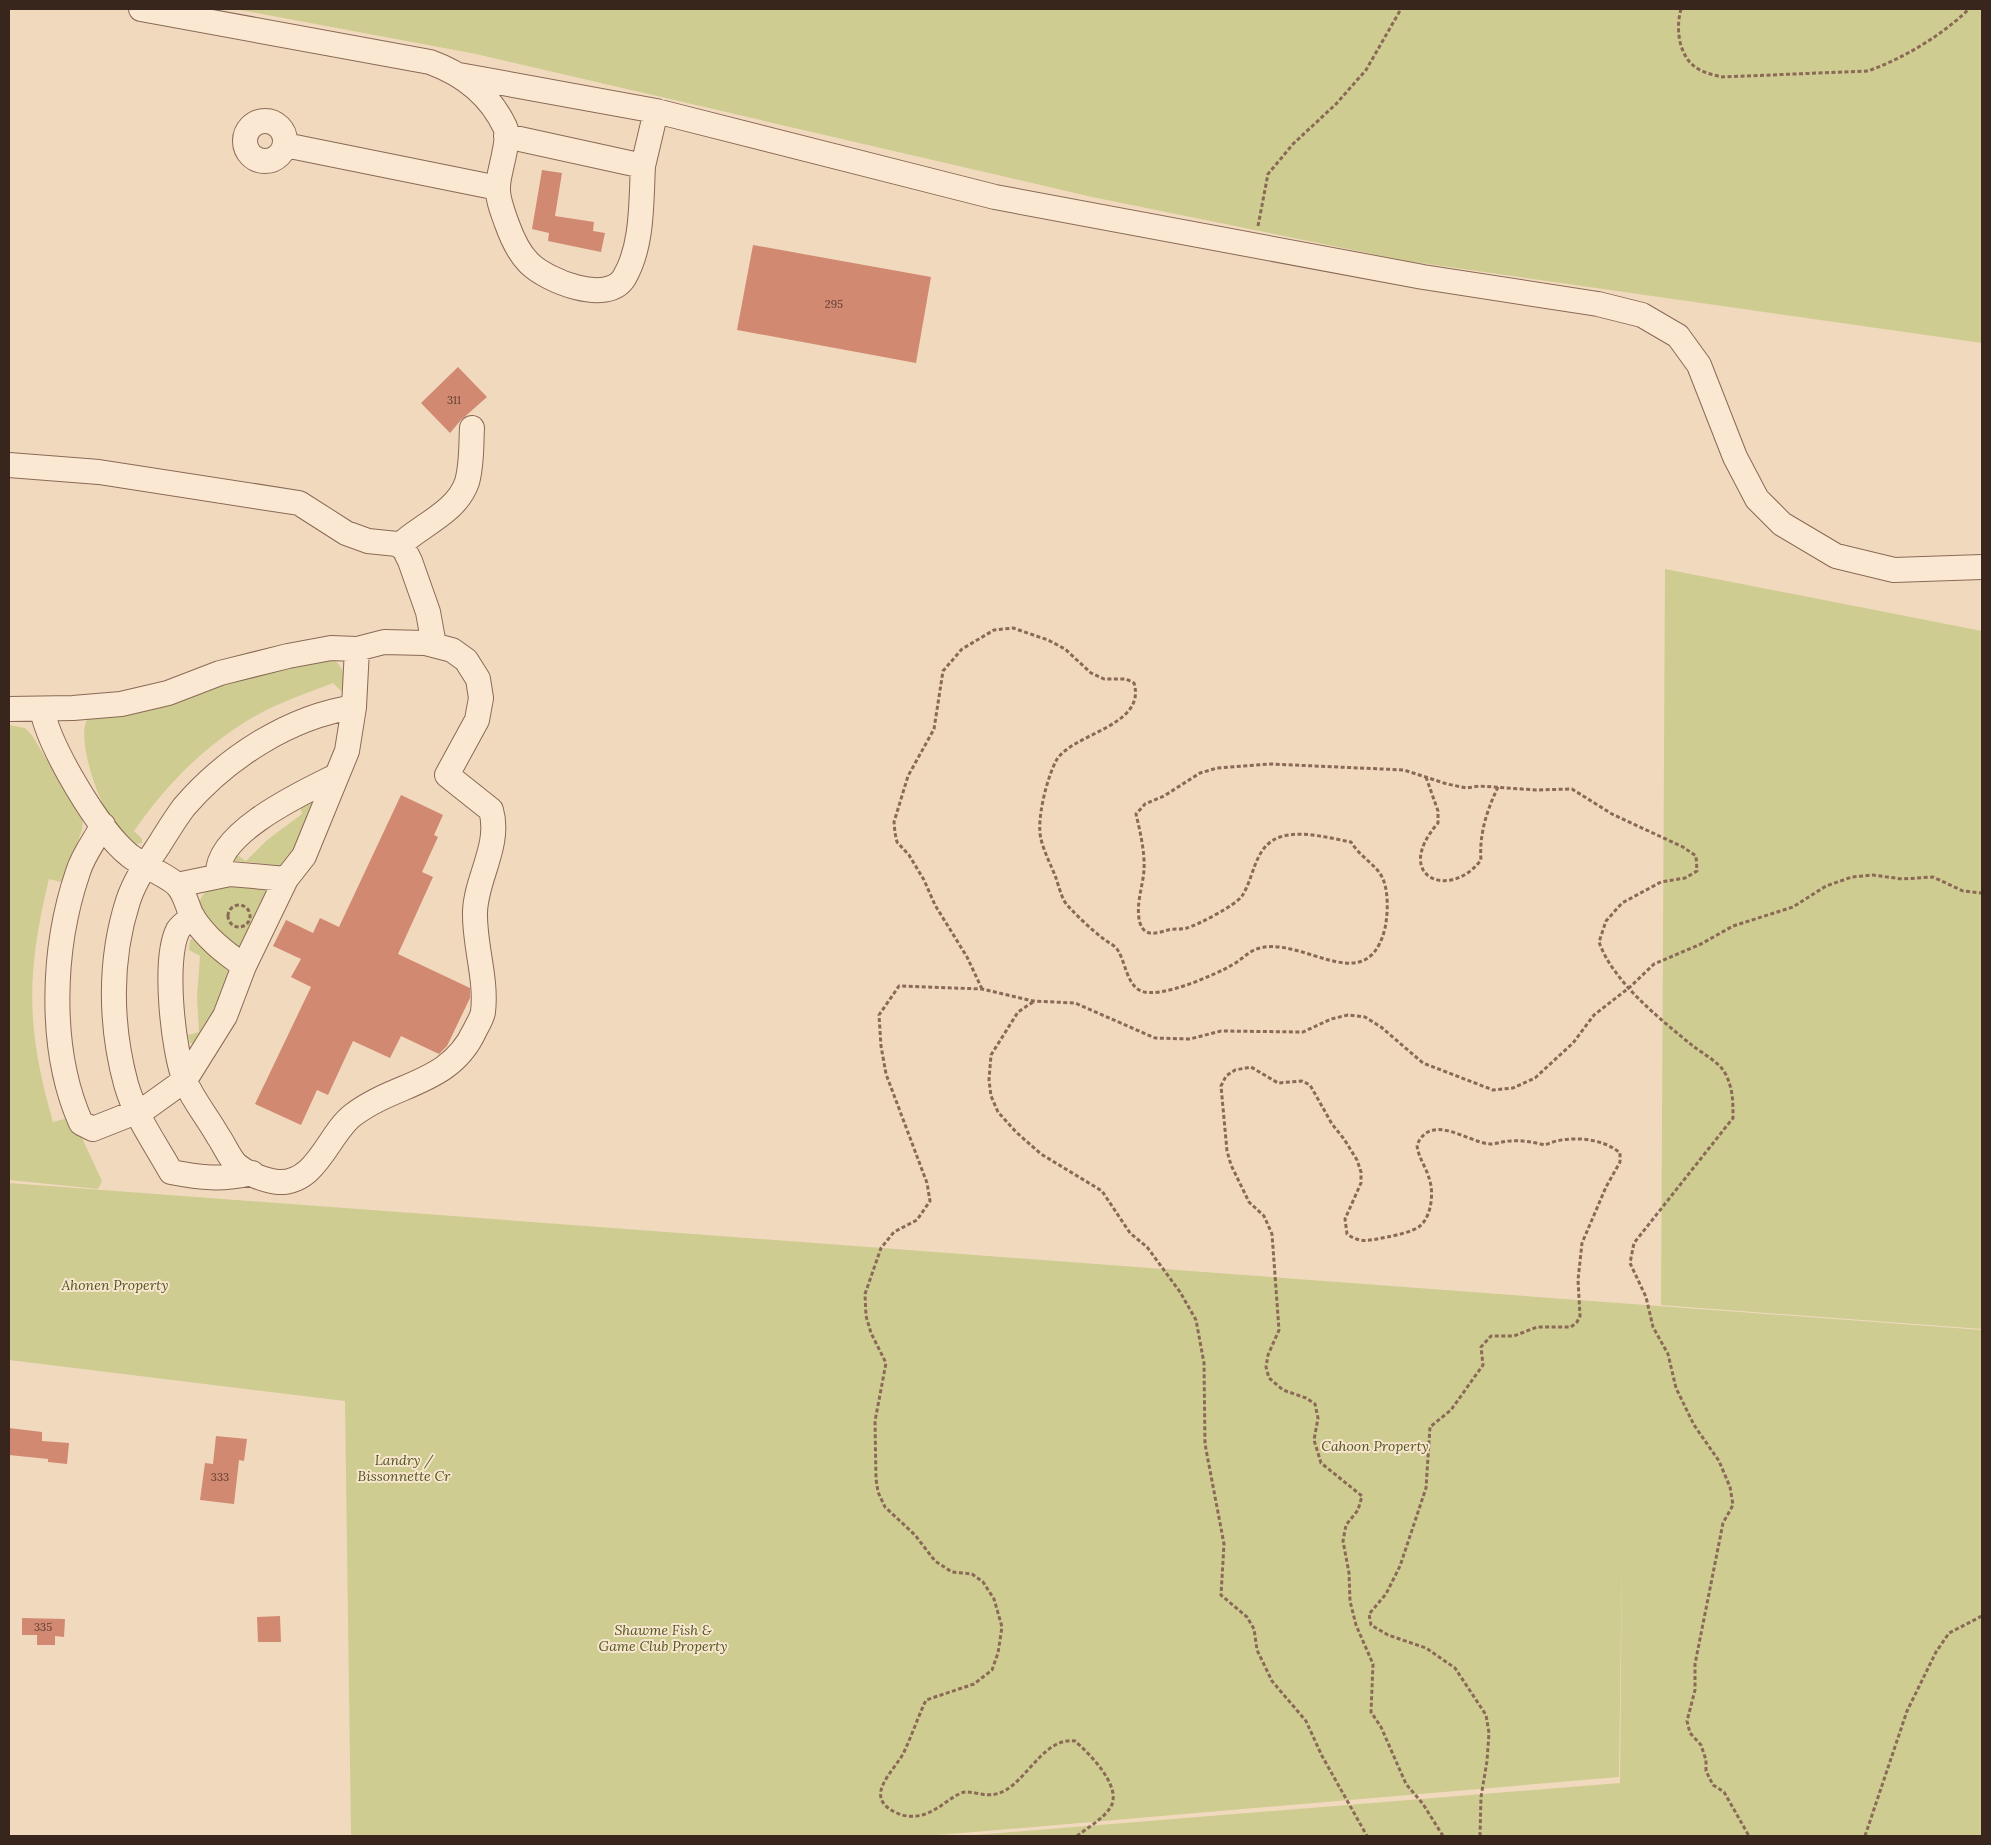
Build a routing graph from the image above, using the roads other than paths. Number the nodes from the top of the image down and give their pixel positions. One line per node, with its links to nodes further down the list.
1 (141, 9): 2 (lane)
2 (459, 75): 3 (lane); 4 (lane)
3 (656, 111): 6 (lane); 11 (lane)
4 (506, 136): 6 (lane); 7 (lane)
5 (285, 145): 7 (lane)
6 (643, 166): 7 (lane)
7 (498, 188)
8 (472, 428): 10 (lane)
9 (9, 465): 10 (lane)
10 (400, 545): 12 (lane)
11 (1982, 567)
12 (434, 645): 13 (lane); 27 (lane)
13 (357, 649): 14 (lane); 16 (lane)
14 (354, 707): 17 (lane); 19 (lane)
15 (9, 709): 16 (lane)
16 (42, 709): 18 (lane)
17 (336, 776): 20 (lane); 21 (lane)
18 (103, 824): 19 (lane); 26 (lane)
19 (144, 867): 22 (lane); 26 (lane)
20 (218, 876): 21 (lane); 22 (lane)
21 (286, 879): 24 (lane)
22 (177, 885): 23 (lane)
23 (193, 918): 24 (lane); 25 (lane)
24 (244, 966): 25 (lane)
25 (185, 1080): 26 (lane); 27 (lane)
26 (136, 1113): 27 (lane)
27 (252, 1173)

